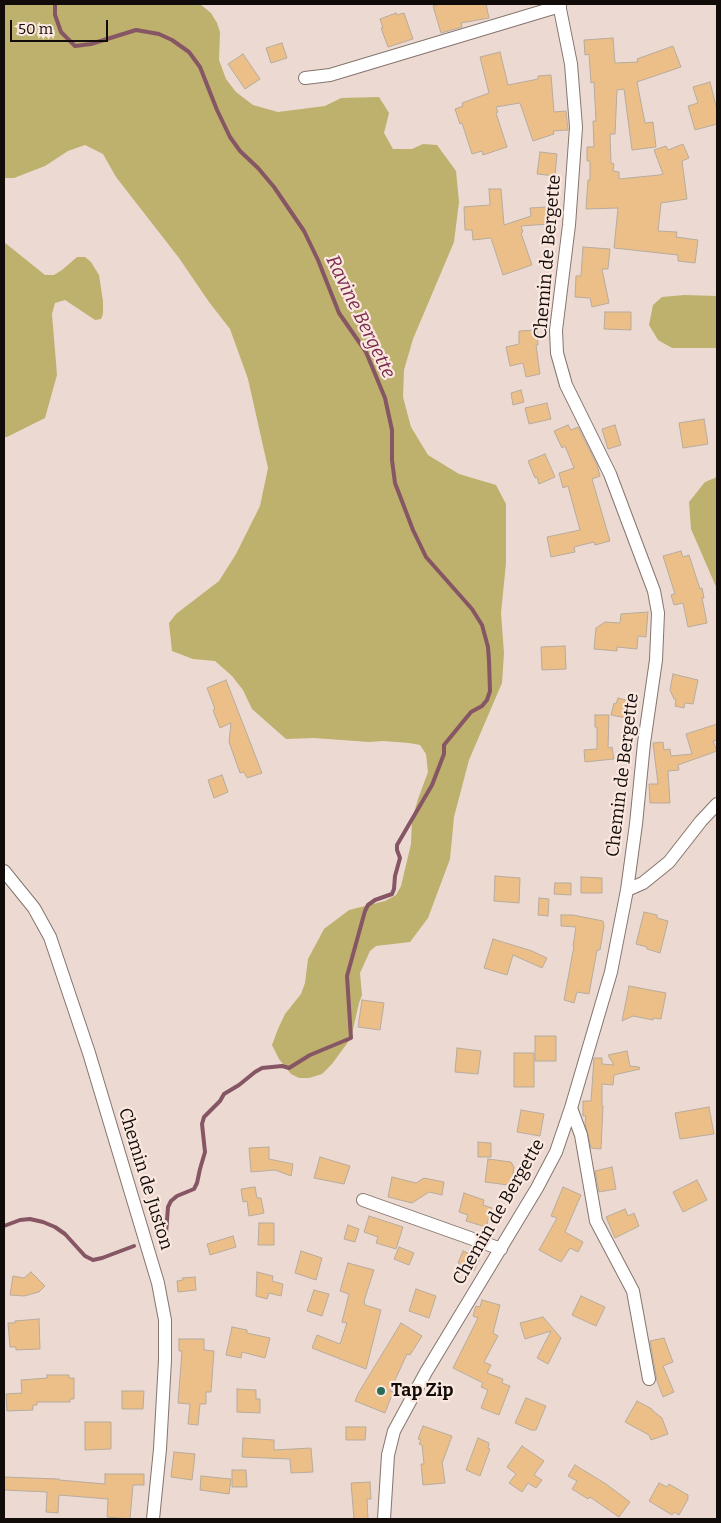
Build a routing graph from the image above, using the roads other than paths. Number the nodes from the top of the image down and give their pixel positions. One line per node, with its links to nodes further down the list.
1 (560, 5): 2 (street); 5 (street, Chemin de Bergette)
2 (305, 78)
3 (717, 804): 5 (street)
4 (4, 871): 10 (street, Chemin de Juston)
5 (627, 890): 6 (street, Chemin de Bergette)
6 (571, 1108): 8 (street, Chemin de Bergette); 9 (street)
7 (363, 1200): 8 (street)
8 (501, 1249): 11 (street, Chemin de Bergette)
9 (648, 1379)
10 (153, 1519)
11 (384, 1519)

